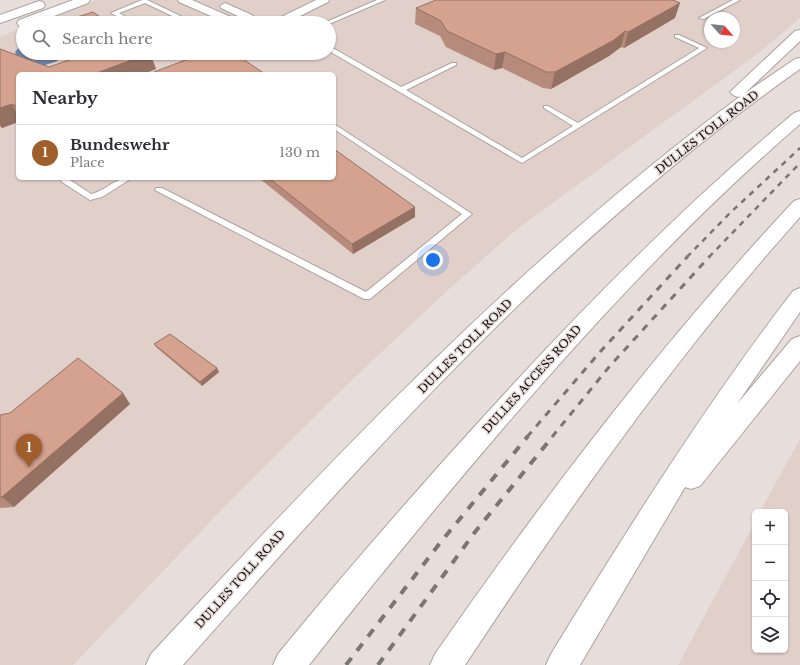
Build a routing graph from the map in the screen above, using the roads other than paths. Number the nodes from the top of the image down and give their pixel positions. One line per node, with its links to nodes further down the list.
1 (51, 0): 15 (main road)
2 (84, 0): 8 (main road)
3 (183, 0): 11 (street)
4 (324, 0): 13 (street)
5 (382, 0): 16 (lane)
6 (737, 0): 14 (lane)
7 (218, 3): 12 (street)
8 (42, 16)
9 (120, 16): 10 (lane)
10 (177, 16)
11 (220, 16)
12 (246, 16)
13 (291, 16)
14 (702, 18)
15 (0, 19)
16 (336, 19)
17 (16, 26): 18 (main road)
18 (0, 33)
19 (800, 34): 31 (main road)
20 (677, 36): 27 (lane)
21 (336, 52): 24 (lane)
22 (800, 62): 31 (main road, DULLES TOLL ROAD)
23 (454, 64): 24 (lane)
24 (401, 90): 27 (lane)
25 (546, 107): 27 (lane)
26 (800, 116): 38 (main road, DULLES ACCESS ROAD)
27 (577, 126)
28 (336, 127): 32 (lane)
29 (65, 180): 30 (lane)
30 (125, 180)
31 (642, 183): 37 (main road, DULLES TOLL ROAD)
32 (159, 190)
33 (800, 206): 39 (main road)
34 (800, 296): 36 (main road)
35 (800, 345): 36 (main road)
36 (633, 547): 40 (main road)
37 (162, 665)
38 (289, 665)
39 (446, 665)
40 (562, 665)

